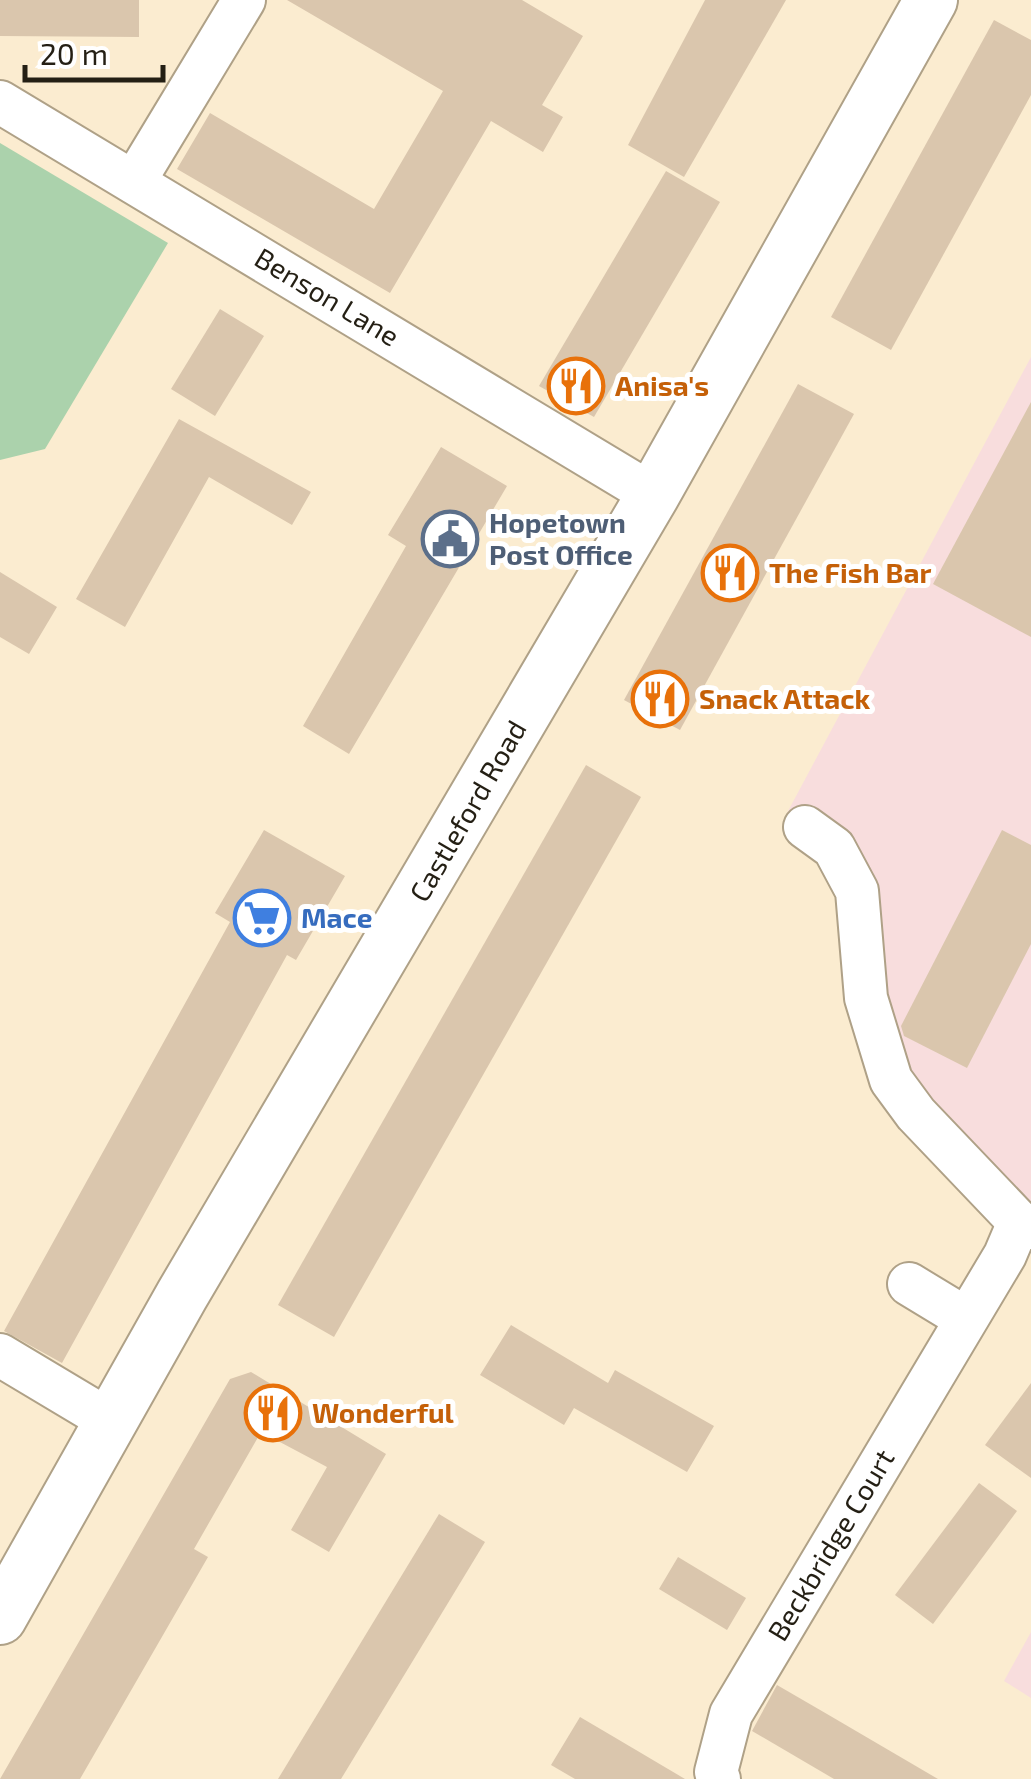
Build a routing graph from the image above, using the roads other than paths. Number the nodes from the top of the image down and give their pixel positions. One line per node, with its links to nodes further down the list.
1 (244, 0): 4 (street)
2 (930, 0): 5 (street, Castleford Road)
3 (0, 102): 4 (street, Benson Lane)
4 (134, 182): 5 (street, Benson Lane)
5 (653, 495): 11 (street, Castleford Road)
6 (805, 827): 7 (street)
7 (1025, 1225): 9 (street, Beckbridge Court)
8 (909, 1284): 9 (street)
9 (965, 1318): 13 (street, Beckbridge Court)
10 (0, 1354): 11 (street)
11 (112, 1422): 12 (street, Castleford Road)
12 (0, 1618)
13 (719, 1779)

